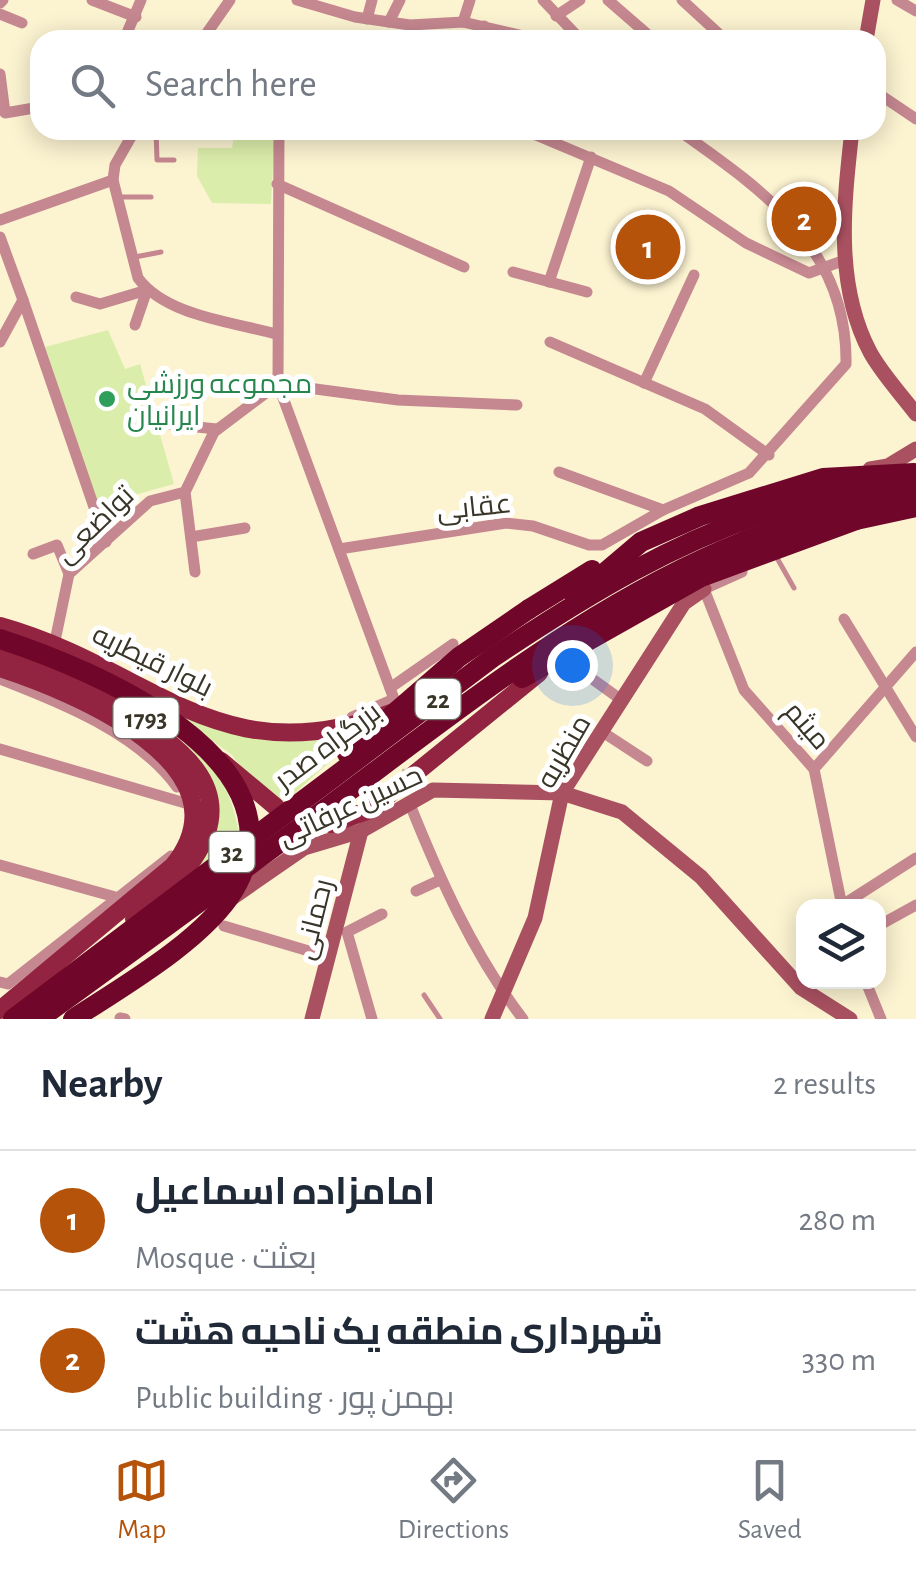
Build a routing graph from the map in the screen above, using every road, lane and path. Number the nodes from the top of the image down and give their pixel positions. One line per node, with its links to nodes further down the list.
1 (92, 0): 18 (street)
2 (141, 0): 18 (street)
3 (230, 0): 26 (street)
4 (296, 0): 14 (street)
5 (372, 0): 19 (street)
6 (400, 0): 20 (street)
7 (470, 0): 21 (street)
8 (543, 0): 17 (street)
9 (580, 0): 17 (street)
10 (608, 0): 31 (street)
11 (682, 0): 32 (street)
12 (873, 0): 33 (main road)
13 (897, 0): 15 (street)
14 (327, 5): 19 (street)
15 (916, 11)
16 (0, 14): 22 (street)
17 (556, 16): 30 (street)
18 (136, 17): 25 (street)
19 (366, 18): 20 (street)
20 (390, 22): 23 (street)
21 (463, 22): 23 (street); 24 (street)
22 (22, 23)
23 (410, 25): 27 (lane)
24 (484, 26): 28 (street); 29 (street)
25 (129, 30)
26 (209, 30)
27 (408, 30)
28 (483, 30)
29 (500, 30)
30 (571, 30)
31 (642, 30)
32 (709, 30)
33 (868, 30)
34 (0, 74): 36 (street)
35 (886, 99): 37 (street)
36 (30, 108)
37 (916, 119)
38 (129, 140): 46 (street)
39 (156, 140): 45 (lane)
40 (279, 140): 47 (street)
41 (549, 140): 44 (street)
42 (695, 140): 52 (street)
43 (851, 140): 50 (main road)
44 (591, 157): 58 (street); 61 (street)
45 (174, 160)
46 (113, 180): 48 (street); 51 (street)
47 (277, 184): 57 (street); 67 (street)
48 (116, 197): 49 (lane); 55 (street)
49 (151, 197)
50 (843, 215): 52 (street); 56 (main road)
51 (0, 220)
52 (798, 232): 58 (street)
53 (0, 238): 65 (street)
54 (161, 252): 55 (lane)
55 (131, 258): 62 (street)
56 (845, 260): 58 (street); 72 (main road)
57 (464, 267)
58 (826, 267): 79 (street)
59 (514, 272): 61 (street)
60 (694, 275): 70 (street)
61 (549, 282): 63 (street)
62 (147, 290): 64 (street); 66 (street); 67 (street)
63 (588, 292)
64 (76, 296)
65 (23, 300): 68 (street); 89 (street)
66 (135, 325)
67 (276, 334): 71 (street)
68 (0, 342)
69 (550, 342): 70 (street)
70 (644, 383): 79 (street)
71 (278, 384): 73 (street); 77 (street); 91 (street)
72 (902, 394): 74 (street); 75 (main road)
73 (517, 405)
74 (916, 406)
75 (916, 414)
76 (166, 424): 77 (street)
77 (217, 429): 83 (street)
78 (916, 449): 82 (main road)
79 (769, 455): 85 (street, عقابی)
80 (558, 472): 85 (street)
81 (916, 476): 82 (highway, بزرگراه صدر / 32); 124 (highway, 22, bridge)
82 (823, 478): 90 (highway, بزرگراه صدر / 32)
83 (185, 492): 88 (street); 89 (street, تواضعی)
84 (916, 503): 96 (highway, بزرگراه صدر / 32); 120 (highway, bridge); 120 (highway, 22, bridge)
85 (663, 510): 91 (street, عقابی)
86 (916, 517): 93 (street)
87 (245, 528): 88 (street)
88 (191, 537): 94 (street)
89 (106, 542): 95 (street, تواضعی)
90 (641, 542): 109 (highway, بزرگراه صدر / 32); 124 (highway, bridge)
91 (339, 549): 111 (street)
92 (33, 554): 95 (street)
93 (777, 558): 97 (lane); 98 (street)
94 (196, 572)
95 (69, 574): 102 (street, تواضعی)
96 (664, 582): 125 (main road); 138 (highway, بزرگراه صدر / 32)
97 (794, 588)
98 (704, 589): 113 (main road, منظریه); 119 (street, میثم)
99 (844, 619): 110 (street)
100 (0, 626): 102 (main road, بلوار قیطریه / 1793)
101 (0, 640): 149 (highway, bridge)
102 (54, 641): 115 (main road, بلوار قیطریه / 1793)
103 (453, 644): 111 (street)
104 (916, 652): 110 (street)
105 (0, 656): 112 (main road, بلوار قیطریه / 1793)
106 (0, 668): 145 (main road, bridge)
107 (576, 668): 113 (street)
108 (0, 679): 123 (street)
109 (454, 683): 115 (main road, بلوار قیطریه / 1793); 140 (highway, بزرگراه صدر / 32)
110 (886, 688): 116 (street); 119 (street)
111 (392, 694): 115 (street)
112 (98, 696): 124 (main road, بلوار قیطریه / 1793); 140 (main road)
113 (622, 701): 114 (main road, منظریه)
114 (601, 730): 118 (street); 121 (main road, منظریه)
115 (262, 733)
116 (916, 736)
117 (0, 749): 123 (street)
118 (647, 761)
119 (814, 769): 132 (street, میثم)
120 (353, 788): 147 (highway, 22, bridge)
121 (562, 792): 122 (main road, حسین عرفاتی); 143 (main road, منظریه); 155 (main road, حسین عرفاتی)
122 (409, 802): 126 (main road, حسین عرفاتی); 129 (street)
123 (185, 803): 131 (street)
124 (276, 814): 146 (highway, 22, bridge)
125 (330, 824)
126 (360, 831): 138 (main road, حسین عرفاتی); 139 (main road, رحمانی)
127 (916, 858): 133 (street)
128 (0, 865): 131 (street)
129 (440, 880): 130 (street); 143 (street)
130 (416, 891)
131 (118, 898): 141 (street)
132 (841, 899)
133 (853, 899)
134 (916, 905): 136 (street)
135 (382, 914): 151 (street)
136 (886, 922)
137 (224, 926): 139 (street)
138 (165, 935): 148 (highway, بزرگراه صدر / 32)
139 (330, 956): 150 (main road, رحمانی)
140 (90, 961): 146 (highway, بزرگراه صدر / 32)
141 (4, 983)
142 (869, 989): 156 (street)
143 (502, 991): 153 (main road, منظریه); 154 (street)
144 (424, 994): 152 (lane)
145 (0, 1010)
146 (11, 1019)
147 (39, 1019)
148 (49, 1019)
149 (73, 1019)
150 (312, 1019)
151 (372, 1019)
152 (440, 1019)
153 (492, 1019)
154 (522, 1019)
155 (850, 1019)
156 (881, 1019)

